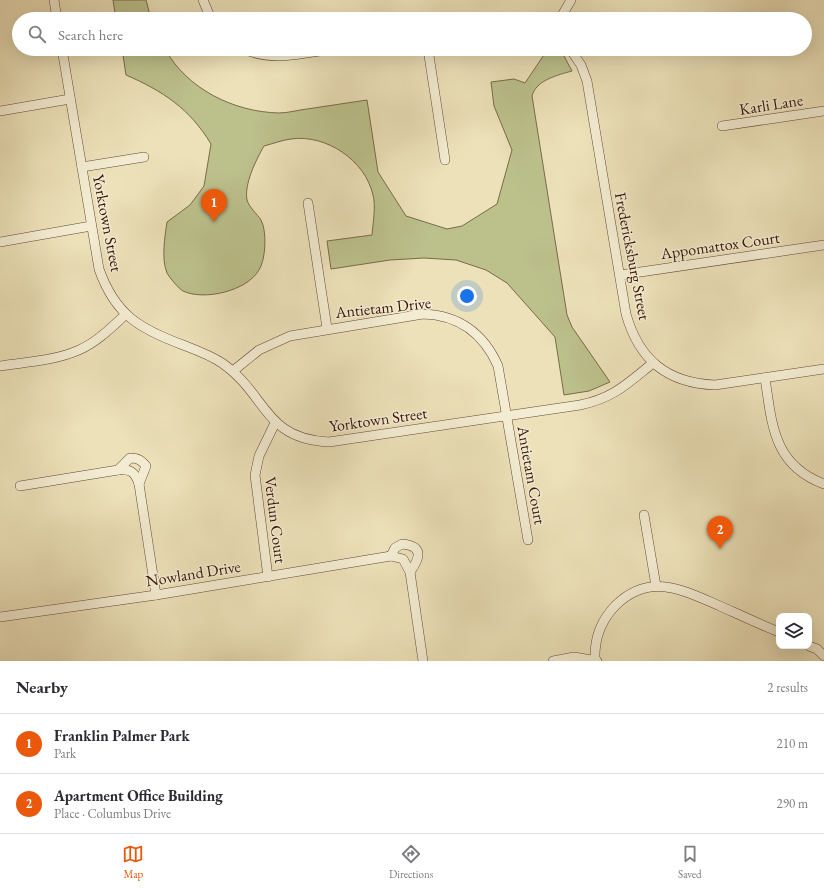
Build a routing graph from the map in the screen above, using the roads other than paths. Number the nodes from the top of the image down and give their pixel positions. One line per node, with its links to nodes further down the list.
1 (54, 0): 4 (street)
2 (203, 0): 5 (street)
3 (570, 0): 6 (street)
4 (56, 12)
5 (208, 12)
6 (564, 12)
7 (63, 56): 10 (street, Yorktown Street)
8 (429, 56): 15 (street)
9 (575, 56): 21 (street, Fredericksburg Street)
10 (70, 99): 11 (street); 16 (street, Yorktown Street)
11 (0, 111)
12 (824, 111): 13 (street, Karli Lane)
13 (722, 126)
14 (144, 157): 16 (street)
15 (445, 160)
16 (82, 167): 18 (street, Yorktown Street)
17 (308, 203): 23 (street)
18 (91, 226): 19 (street); 22 (street, Yorktown Street)
19 (0, 242)
20 (824, 245): 21 (street, Appomattox Court)
21 (620, 275): 24 (street, Fredericksburg Street)
22 (125, 315): 25 (street); 27 (street, Yorktown Street)
23 (327, 328): 27 (street, Antietam Drive); 29 (street, Antietam Drive)
24 (653, 363): 28 (street, Fredericksburg Street); 29 (street, Yorktown Street)
25 (0, 366)
26 (824, 369): 28 (street, Fredericksburg Street)
27 (232, 371): 30 (street, Yorktown Street)
28 (765, 378): 33 (street)
29 (506, 416): 30 (street, Yorktown Street); 36 (street, Antietam Court)
30 (275, 423): 39 (street, Verdun Court)
31 (118, 470): 32 (street); 32 (street); 34 (street)
32 (139, 484): 41 (street)
33 (824, 484)
34 (20, 486)
35 (644, 516): 40 (street)
36 (528, 540)
37 (391, 556): 38 (street); 38 (street, Nowland Drive); 39 (street, Nowland Drive)
38 (410, 572): 46 (street)
39 (268, 577): 41 (street, Nowland Drive)
40 (656, 586): 43 (street); 48 (street)
41 (156, 595): 42 (street, Nowland Drive)
42 (0, 617)
43 (776, 631)
44 (812, 647): 45 (street)
45 (824, 656)
46 (423, 661)
47 (553, 661): 48 (street)
48 (595, 661)

